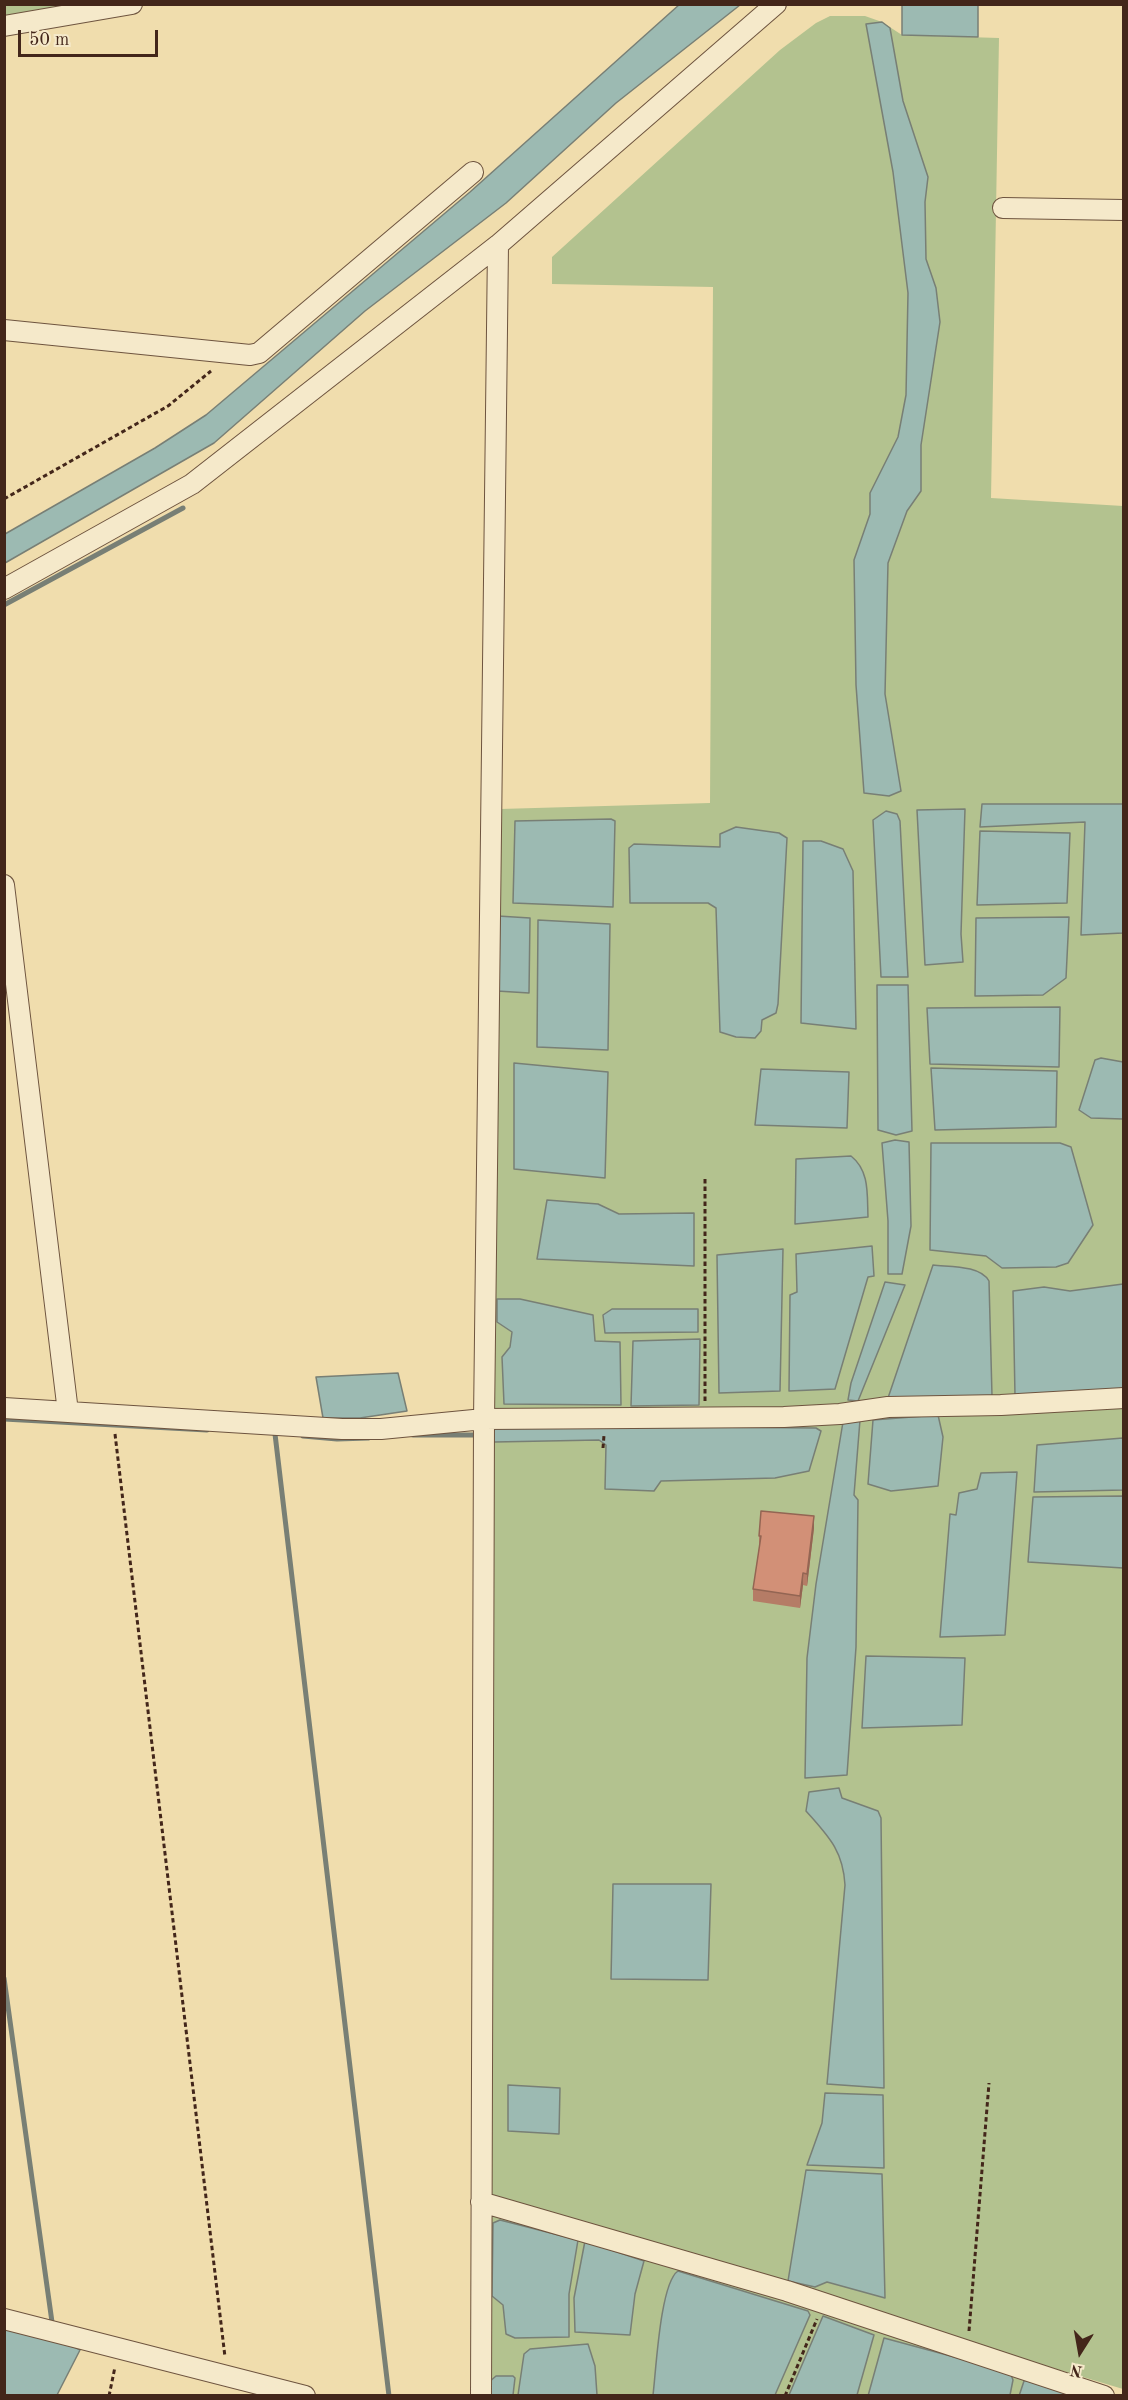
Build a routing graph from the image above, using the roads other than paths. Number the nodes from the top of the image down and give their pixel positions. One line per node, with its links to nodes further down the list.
1 (132, 4): 3 (street)
2 (776, 4): 7 (street)
3 (4, 26)
4 (474, 172): 8 (street)
5 (1004, 208): 6 (street)
6 (1124, 210)
7 (498, 245): 9 (street); 14 (street)
8 (4, 330)
9 (4, 589)
10 (4, 885): 13 (street)
11 (1124, 1398): 14 (street)
12 (4, 1408): 13 (street)
13 (68, 1412): 14 (street)
14 (484, 1419): 15 (street)
15 (481, 2202): 18 (street); 19 (street)
16 (4, 2319): 17 (street)
17 (305, 2396)
18 (481, 2396)
19 (1104, 2396)

